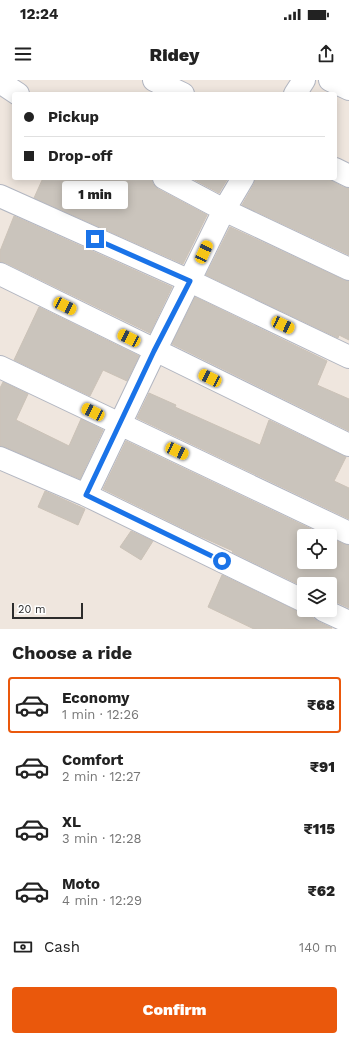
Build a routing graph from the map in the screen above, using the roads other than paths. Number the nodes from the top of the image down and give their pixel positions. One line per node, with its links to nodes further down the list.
1 (154, 80): 7 (street)
2 (304, 80): 8 (street)
3 (330, 80): 5 (street)
4 (0, 82): 6 (street)
5 (349, 89)
6 (15, 92)
7 (179, 92)
8 (296, 92)
9 (337, 170): 10 (street)
10 (349, 176)
11 (168, 180): 14 (street)
12 (242, 180): 14 (street)
13 (0, 196): 17 (street)
14 (224, 210): 15 (street); 17 (street)
15 (349, 270)
16 (0, 274): 18 (street)
17 (190, 281): 18 (street); 19 (street)
18 (154, 351): 21 (street); 22 (street)
19 (349, 357)
20 (0, 367): 21 (street)
21 (120, 424): 24 (street); 25 (street)
22 (349, 445)
23 (0, 458): 24 (street)
24 (86, 495): 26 (street)
25 (349, 533)
26 (297, 598)
27 (337, 616): 28 (street)
28 (349, 622)

